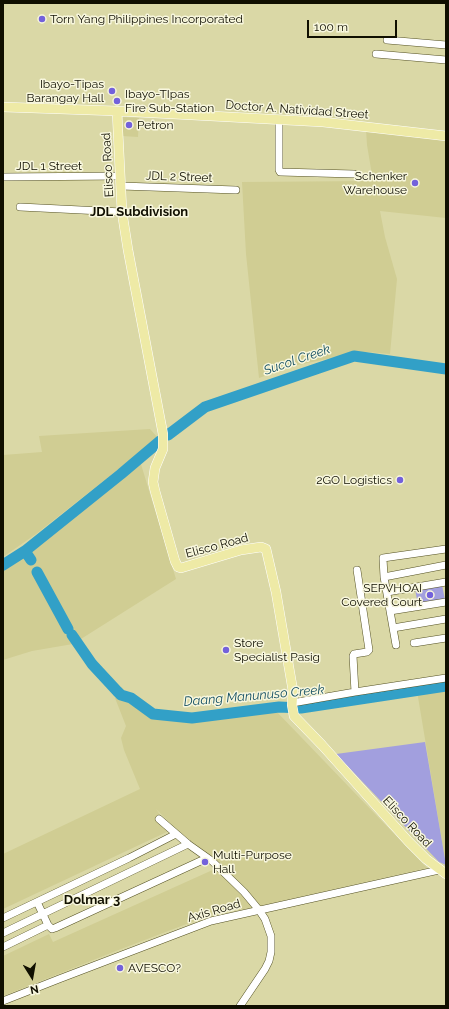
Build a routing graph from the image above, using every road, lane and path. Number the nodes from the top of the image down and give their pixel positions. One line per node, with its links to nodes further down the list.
1 (387, 40): 2 (street)
2 (409, 42): 3 (street); 5 (street)
3 (446, 45)
4 (376, 54): 5 (street)
5 (408, 57): 6 (street)
6 (446, 60)
7 (3, 107): 8 (main road, Doctor A. Natividad Street)
8 (117, 111): 9 (main road, Doctor A. Natividad Street); 12 (main road, Elisco Road)
9 (280, 120): 10 (main road, Doctor A. Natividad Street); 11 (street)
10 (446, 136)
11 (354, 174)
12 (120, 176): 13 (street, JDL 1 Street); 14 (main road, Elisco Road)
13 (3, 177)
14 (121, 186): 15 (street, JDL 2 Street); 17 (main road, Elisco Road)
15 (236, 190)
16 (20, 207): 17 (street)
17 (122, 212): 33 (main road, Elisco Road)
18 (446, 548): 21 (street)
19 (446, 565): 21 (street)
20 (357, 570): 32 (street)
21 (384, 577): 23 (street)
22 (446, 582): 23 (street)
23 (387, 592): 25 (street)
24 (446, 602): 25 (street)
25 (390, 611): 27 (street)
26 (446, 619): 27 (street)
27 (394, 628): 30 (street)
28 (446, 638): 29 (street)
29 (414, 643)
30 (396, 645)
31 (446, 678): 32 (street)
32 (355, 692): 33 (street)
33 (292, 706): 38 (main road, Elisco Road)
34 (159, 819): 35 (street)
35 (176, 834): 36 (street); 39 (street)
36 (188, 844): 37 (street); 41 (street)
37 (207, 858): 40 (street); 43 (street)
38 (443, 872): 40 (street, Axis Road)
39 (37, 902): 41 (street); 42 (street)
40 (259, 910): 46 (street, Axis Road); 47 (street)
41 (43, 913): 43 (street); 44 (street)
42 (3, 918)
43 (48, 925): 45 (street)
44 (3, 932)
45 (3, 947)
46 (3, 1001)
47 (240, 1006)

